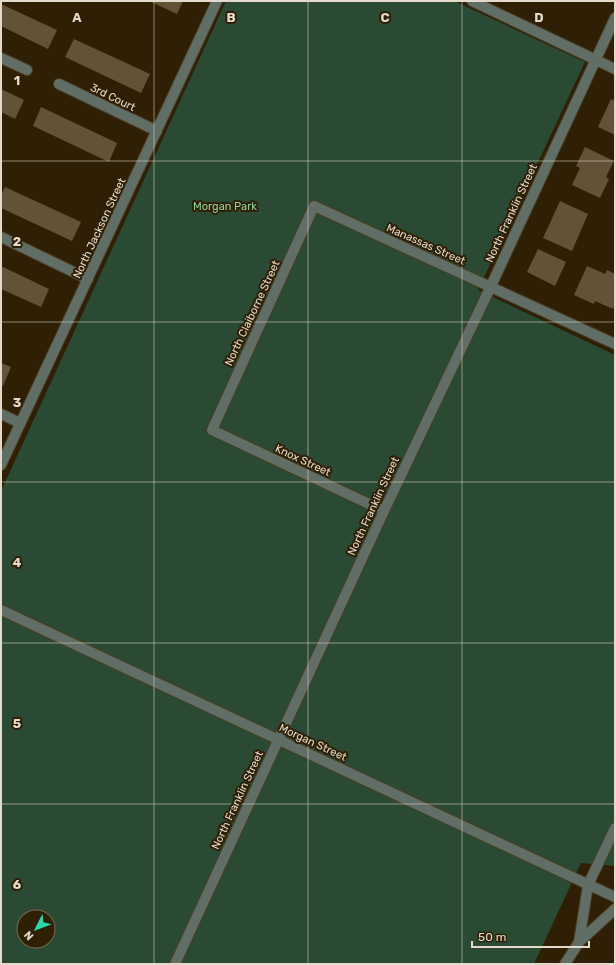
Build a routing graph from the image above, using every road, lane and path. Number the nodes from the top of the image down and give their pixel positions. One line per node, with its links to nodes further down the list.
1 (217, 1): 9 (street, North Jackson Street)
2 (472, 1): 5 (street)
3 (615, 18): 5 (street, North Franklin Street)
4 (1, 58): 7 (street)
5 (595, 60): 6 (street); 13 (street, North Franklin Street)
6 (615, 69)
7 (27, 70)
8 (59, 84): 9 (street, 3rd Court)
9 (157, 131): 12 (street, North Jackson Street)
10 (314, 206): 13 (street, Manassas Street); 17 (street, North Claiborne Street)
11 (1, 237): 12 (street)
12 (88, 279): 16 (street, North Jackson Street)
13 (490, 286): 14 (street, Manassas Street); 19 (street, North Franklin Street)
14 (615, 344)
15 (1, 414): 16 (street)
16 (20, 423): 18 (street, North Jackson Street)
17 (212, 430): 19 (street, Knox Street)
18 (1, 464)
19 (384, 511): 21 (street, North Franklin Street)
20 (1, 610): 21 (street, Morgan Street)
21 (278, 739): 23 (street, Morgan Street); 27 (street, North Franklin Street)
22 (615, 828): 23 (street)
23 (588, 885): 24 (street, Morgan Street); 26 (street)
24 (615, 897)
25 (615, 909): 26 (street)
26 (579, 942): 28 (street)
27 (175, 964)
28 (565, 964)

